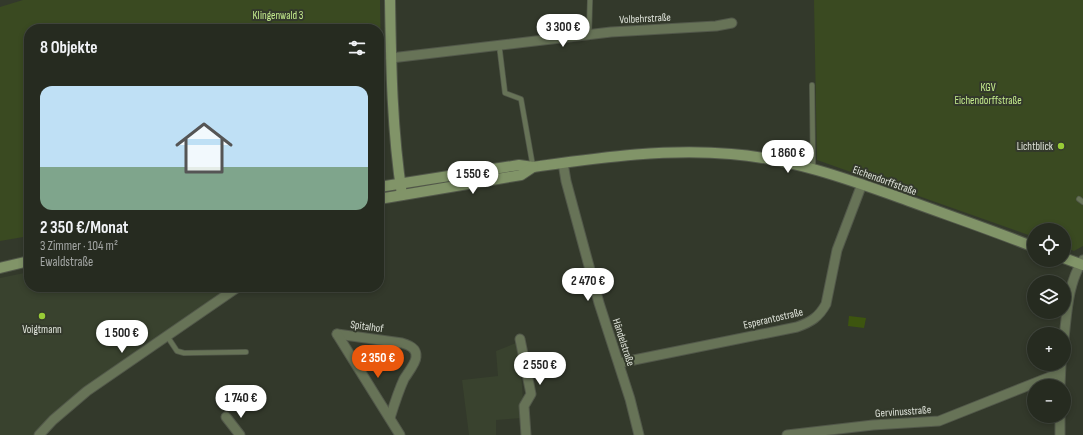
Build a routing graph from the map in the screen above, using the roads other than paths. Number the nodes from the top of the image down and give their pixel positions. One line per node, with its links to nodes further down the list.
1 (390, 0): 6 (street)
2 (590, 0): 4 (lane)
3 (732, 23): 4 (street, Volbehrstraße)
4 (589, 34): 5 (street, Volbehrstraße)
5 (499, 44): 6 (street, Volbehrstraße); 9 (lane)
6 (391, 58): 11 (street)
7 (812, 85): 10 (lane)
8 (562, 163): 9 (street, Eichendorffstraße); 10 (street, Eichendorffstraße); 28 (street, Händelstraße)
9 (533, 167): 11 (street, Eichendorffstraße); 14 (street, Eichendorffstraße)
10 (813, 168): 12 (street, Eichendorffstraße)
11 (400, 184): 13 (street, Eichendorffstraße); 14 (street)
12 (862, 184): 16 (street, Eichendorffstraße); 28 (street, Esperantostraße)
13 (384, 186)
14 (402, 196): 15 (street, Eichendorffstraße)
15 (384, 198)
16 (1027, 244)
17 (1071, 260): 19 (street)
18 (24, 262): 20 (street)
19 (1082, 263): 24 (street)
20 (0, 268)
21 (228, 292): 23 (street)
22 (232, 292): 23 (street)
23 (225, 297): 25 (street)
24 (1065, 327)
25 (167, 336): 27 (lane); 33 (street)
26 (520, 338): 36 (street)
27 (246, 352)
28 (619, 363): 37 (street, Händelstraße)
29 (1056, 371): 38 (street, Gervinusstraße)
30 (226, 417): 34 (street)
31 (390, 418): 31 (street, Spitalhof); 35 (street)
32 (1060, 423): 39 (street)
33 (38, 435)
34 (240, 435)
35 (400, 435)
36 (526, 435)
37 (639, 435)
38 (787, 435)
39 (1060, 435)

